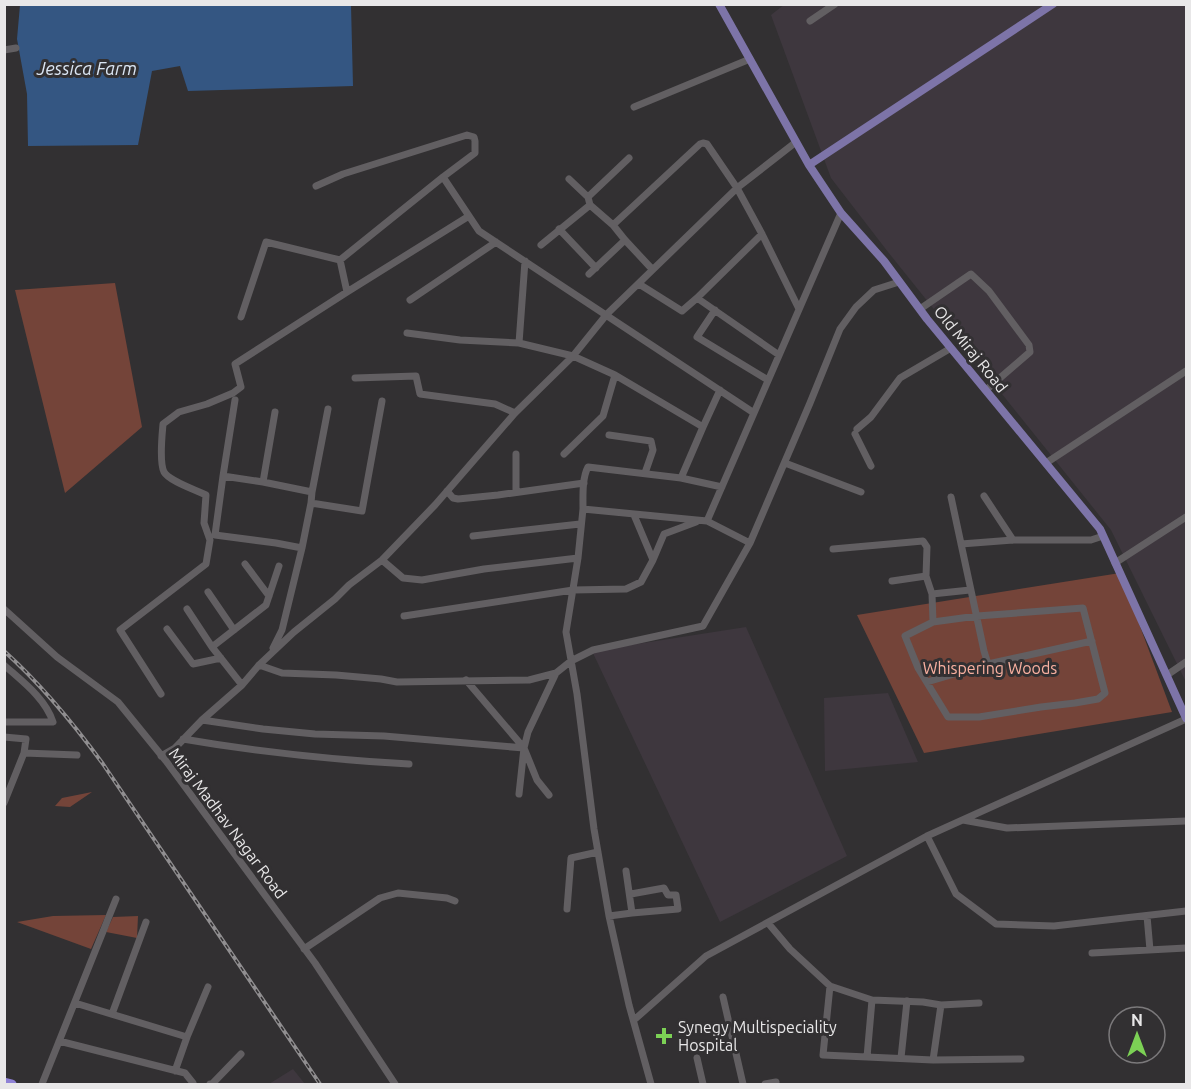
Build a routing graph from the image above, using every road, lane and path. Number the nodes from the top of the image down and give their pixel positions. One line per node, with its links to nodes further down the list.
1 (719, 4): 7 (main road, Old Miraj Road)
2 (835, 4): 4 (street)
3 (1053, 4): 11 (main road)
4 (810, 21)
5 (16, 48): 6 (street)
6 (4, 50)
7 (750, 59): 8 (street); 9 (main road, Old Miraj Road)
8 (634, 107)
9 (796, 142): 11 (main road, Old Miraj Road); 15 (street)
10 (629, 158): 16 (street)
11 (809, 165): 17 (main road, Old Miraj Road)
12 (443, 177): 14 (street); 18 (street); 25 (street)
13 (569, 179): 16 (street)
14 (316, 186)
15 (737, 188): 19 (street); 21 (street); 28 (street)
16 (589, 201): 19 (street); 20 (street)
17 (842, 213): 30 (main road, Old Miraj Road); 35 (street)
18 (469, 216): 23 (street); 32 (street)
19 (613, 225): 22 (street)
20 (559, 229): 24 (street); 27 (street)
21 (762, 234): 33 (street); 35 (street)
22 (625, 240): 27 (street); 28 (street)
23 (496, 242): 26 (street); 34 (street)
24 (541, 245)
25 (340, 260): 32 (street); 39 (street)
26 (525, 261): 38 (street); 41 (street)
27 (596, 268): 29 (street)
28 (652, 269): 31 (street)
29 (589, 274)
30 (899, 282): 36 (main road, Old Miraj Road); 61 (street)
31 (639, 284): 33 (street); 38 (street)
32 (347, 292): 123 (street)
33 (697, 298): 37 (street)
34 (410, 300)
35 (799, 309): 43 (street)
36 (920, 309): 42 (main road, Old Miraj Road); 50 (street)
37 (715, 310): 43 (street); 48 (street)
38 (607, 314): 44 (street); 49 (street)
39 (241, 317)
40 (407, 333): 41 (street)
41 (519, 343): 44 (street)
42 (951, 348): 50 (main road, Old Miraj Road); 63 (street)
43 (779, 355): 48 (street)
44 (573, 356): 46 (street); 55 (street)
45 (1186, 371): 62 (street)
46 (615, 375): 57 (street); 60 (street)
47 (355, 378): 55 (street)
48 (768, 380): 56 (street)
49 (720, 390): 56 (street); 57 (street)
50 (986, 390): 62 (main road, Old Miraj Road)
51 (235, 400): 65 (street)
52 (382, 401): 76 (street)
53 (328, 409): 71 (street)
54 (275, 412): 67 (street)
55 (515, 413): 70 (street)
56 (754, 413): 69 (street)
57 (704, 427): 66 (street)
58 (609, 435): 64 (street)
59 (516, 454): 72 (street)
60 (564, 454)
61 (785, 463): 73 (street); 85 (street)
62 (1046, 463): 83 (main road, Old Miraj Road)
63 (871, 466)
64 (645, 473): 66 (street); 68 (street)
65 (223, 476): 67 (street); 87 (street)
66 (681, 478): 69 (street)
67 (263, 482): 71 (street)
68 (584, 483): 72 (street); 77 (street)
69 (722, 487): 80 (street)
70 (447, 491): 72 (street); 90 (street)
71 (312, 492): 76 (street)
72 (516, 492)
73 (861, 492)
74 (984, 496): 84 (street)
75 (951, 497): 86 (street)
76 (310, 503): 87 (street)
77 (583, 509): 78 (street); 81 (street)
78 (634, 515): 80 (street); 91 (street)
79 (1186, 517): 92 (street)
80 (704, 521): 85 (street); 91 (street)
81 (580, 524): 82 (street); 89 (street)
82 (473, 536)
83 (1103, 536): 84 (street); 92 (main road, Old Miraj Road)
84 (1013, 540): 86 (street)
85 (750, 543): 113 (street)
86 (961, 544): 98 (street)
87 (302, 548): 111 (street)
88 (833, 549): 95 (street)
89 (578, 558): 90 (street); 97 (street)
90 (382, 560): 111 (street)
91 (653, 560): 97 (street)
92 (1115, 563): 119 (main road, Old Miraj Road)
93 (245, 564): 101 (street)
94 (279, 566): 101 (street)
95 (926, 576): 96 (street); 100 (street)
96 (892, 580)
97 (573, 590): 104 (street); 113 (street)
98 (970, 590): 100 (street); 105 (street)
99 (207, 592): 108 (street)
100 (932, 594): 106 (street)
101 (268, 596): 108 (street)
102 (4, 609): 132 (street, Miraj Madhav Nagar Road)
103 (187, 609): 110 (street)
104 (404, 616)
105 (978, 616): 106 (street); 109 (street); 115 (street)
106 (933, 622): 121 (street)
107 (167, 629): 112 (street)
108 (234, 630): 110 (street)
109 (1092, 641): 115 (street); 121 (street)
110 (212, 647): 112 (street)
111 (271, 653): 117 (street)
112 (220, 658): 122 (street)
113 (571, 661): 118 (street); 140 (street)
114 (1186, 662): 119 (street)
115 (988, 664): 121 (street)
116 (4, 665): 126 (street)
117 (259, 665): 120 (street); 122 (street)
118 (556, 673): 120 (street); 129 (street)
119 (1167, 675): 124 (main road, Old Miraj Road)
120 (466, 680): 129 (street)
121 (927, 682)
122 (242, 684): 125 (street)
123 (161, 693)
124 (1186, 718): 137 (street)
125 (202, 720): 128 (street); 129 (street)
126 (4, 722)
127 (4, 736): 130 (street)
128 (183, 739): 132 (street); 133 (street)
129 (524, 748): 134 (street); 135 (street)
130 (24, 753): 131 (street); 136 (street)
131 (77, 755)
132 (161, 756): 153 (street, Miraj Madhav Nagar Road)
133 (409, 764)
134 (519, 794)
135 (549, 795)
136 (5, 800)
137 (963, 820): 138 (street); 139 (street)
138 (1186, 821)
139 (927, 836): 149 (street); 151 (street)
140 (598, 852): 145 (street); 148 (street)
141 (626, 871): 147 (street)
142 (632, 894): 147 (street)
143 (116, 898): 161 (street)
144 (455, 901): 153 (street)
145 (567, 909)
146 (1186, 911): 149 (street)
147 (632, 913): 148 (street)
148 (609, 916): 165 (street)
149 (1147, 916): 154 (street)
150 (146, 922): 164 (street)
151 (768, 923): 156 (street); 165 (street)
152 (1186, 948): 154 (street)
153 (304, 949): 180 (street, Miraj Madhav Nagar Road)
154 (1150, 950): 155 (street)
155 (1092, 953)
156 (830, 986): 159 (street); 169 (street)
157 (208, 987): 166 (street)
158 (723, 997): 183 (street)
159 (872, 1000): 160 (street); 169 (street)
160 (907, 1001): 163 (street); 171 (street)
161 (75, 1003): 164 (street); 167 (street)
162 (979, 1003): 163 (street)
163 (941, 1005): 173 (street)
164 (112, 1014): 166 (street)
165 (634, 1020): 181 (street)
166 (187, 1037): 174 (street)
167 (60, 1041): 174 (street); 177 (street)
168 (241, 1053): 179 (street)
169 (867, 1057): 171 (street)
170 (697, 1058): 182 (street)
171 (901, 1058): 173 (street)
172 (1021, 1059): 173 (street)
173 (933, 1060)
174 (175, 1071): 178 (street)
175 (4, 1082): 176 (highway)
176 (12, 1084)
177 (42, 1084)
178 (195, 1084)
179 (210, 1084)
180 (395, 1084)
181 (651, 1084)
182 (704, 1084)
183 (743, 1084)
184 (765, 1084): 185 (street)
185 (775, 1084)

